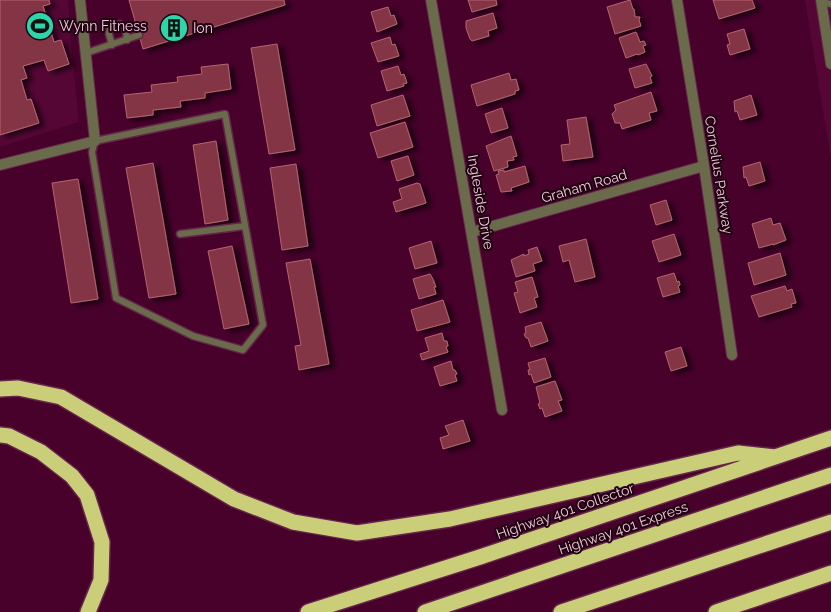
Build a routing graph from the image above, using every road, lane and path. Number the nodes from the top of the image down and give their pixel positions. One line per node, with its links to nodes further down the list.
1 (80, 0): 8 (street)
2 (431, 0): 14 (street, Ingleside Drive)
3 (677, 0): 12 (street, Cornelius Parkway)
4 (825, 2): 9 (street)
5 (139, 35): 6 (lane)
6 (127, 40): 7 (lane); 7 (lane)
7 (112, 45): 8 (lane)
8 (86, 53): 10 (street)
9 (831, 64)
10 (95, 141): 11 (street); 13 (lane); 13 (lane)
11 (0, 165)
12 (704, 166): 14 (street, Graham Road); 16 (street, Cornelius Parkway)
13 (245, 226): 15 (lane)
14 (472, 232): 18 (street, Ingleside Drive)
15 (180, 234)
16 (732, 355)
17 (0, 389): 21 (highway)
18 (502, 410)
19 (0, 435): 25 (highway)
20 (831, 438): 21 (highway, Highway 401 Collector)
21 (775, 457): 26 (highway, Highway 401 Collector)
22 (831, 475): 27 (highway, Highway 401 Express)
23 (831, 522): 28 (highway)
24 (829, 574): 29 (highway); 30 (highway)
25 (88, 612)
26 (308, 612)
27 (425, 612)
28 (561, 612)
29 (716, 612)
30 (742, 612)

